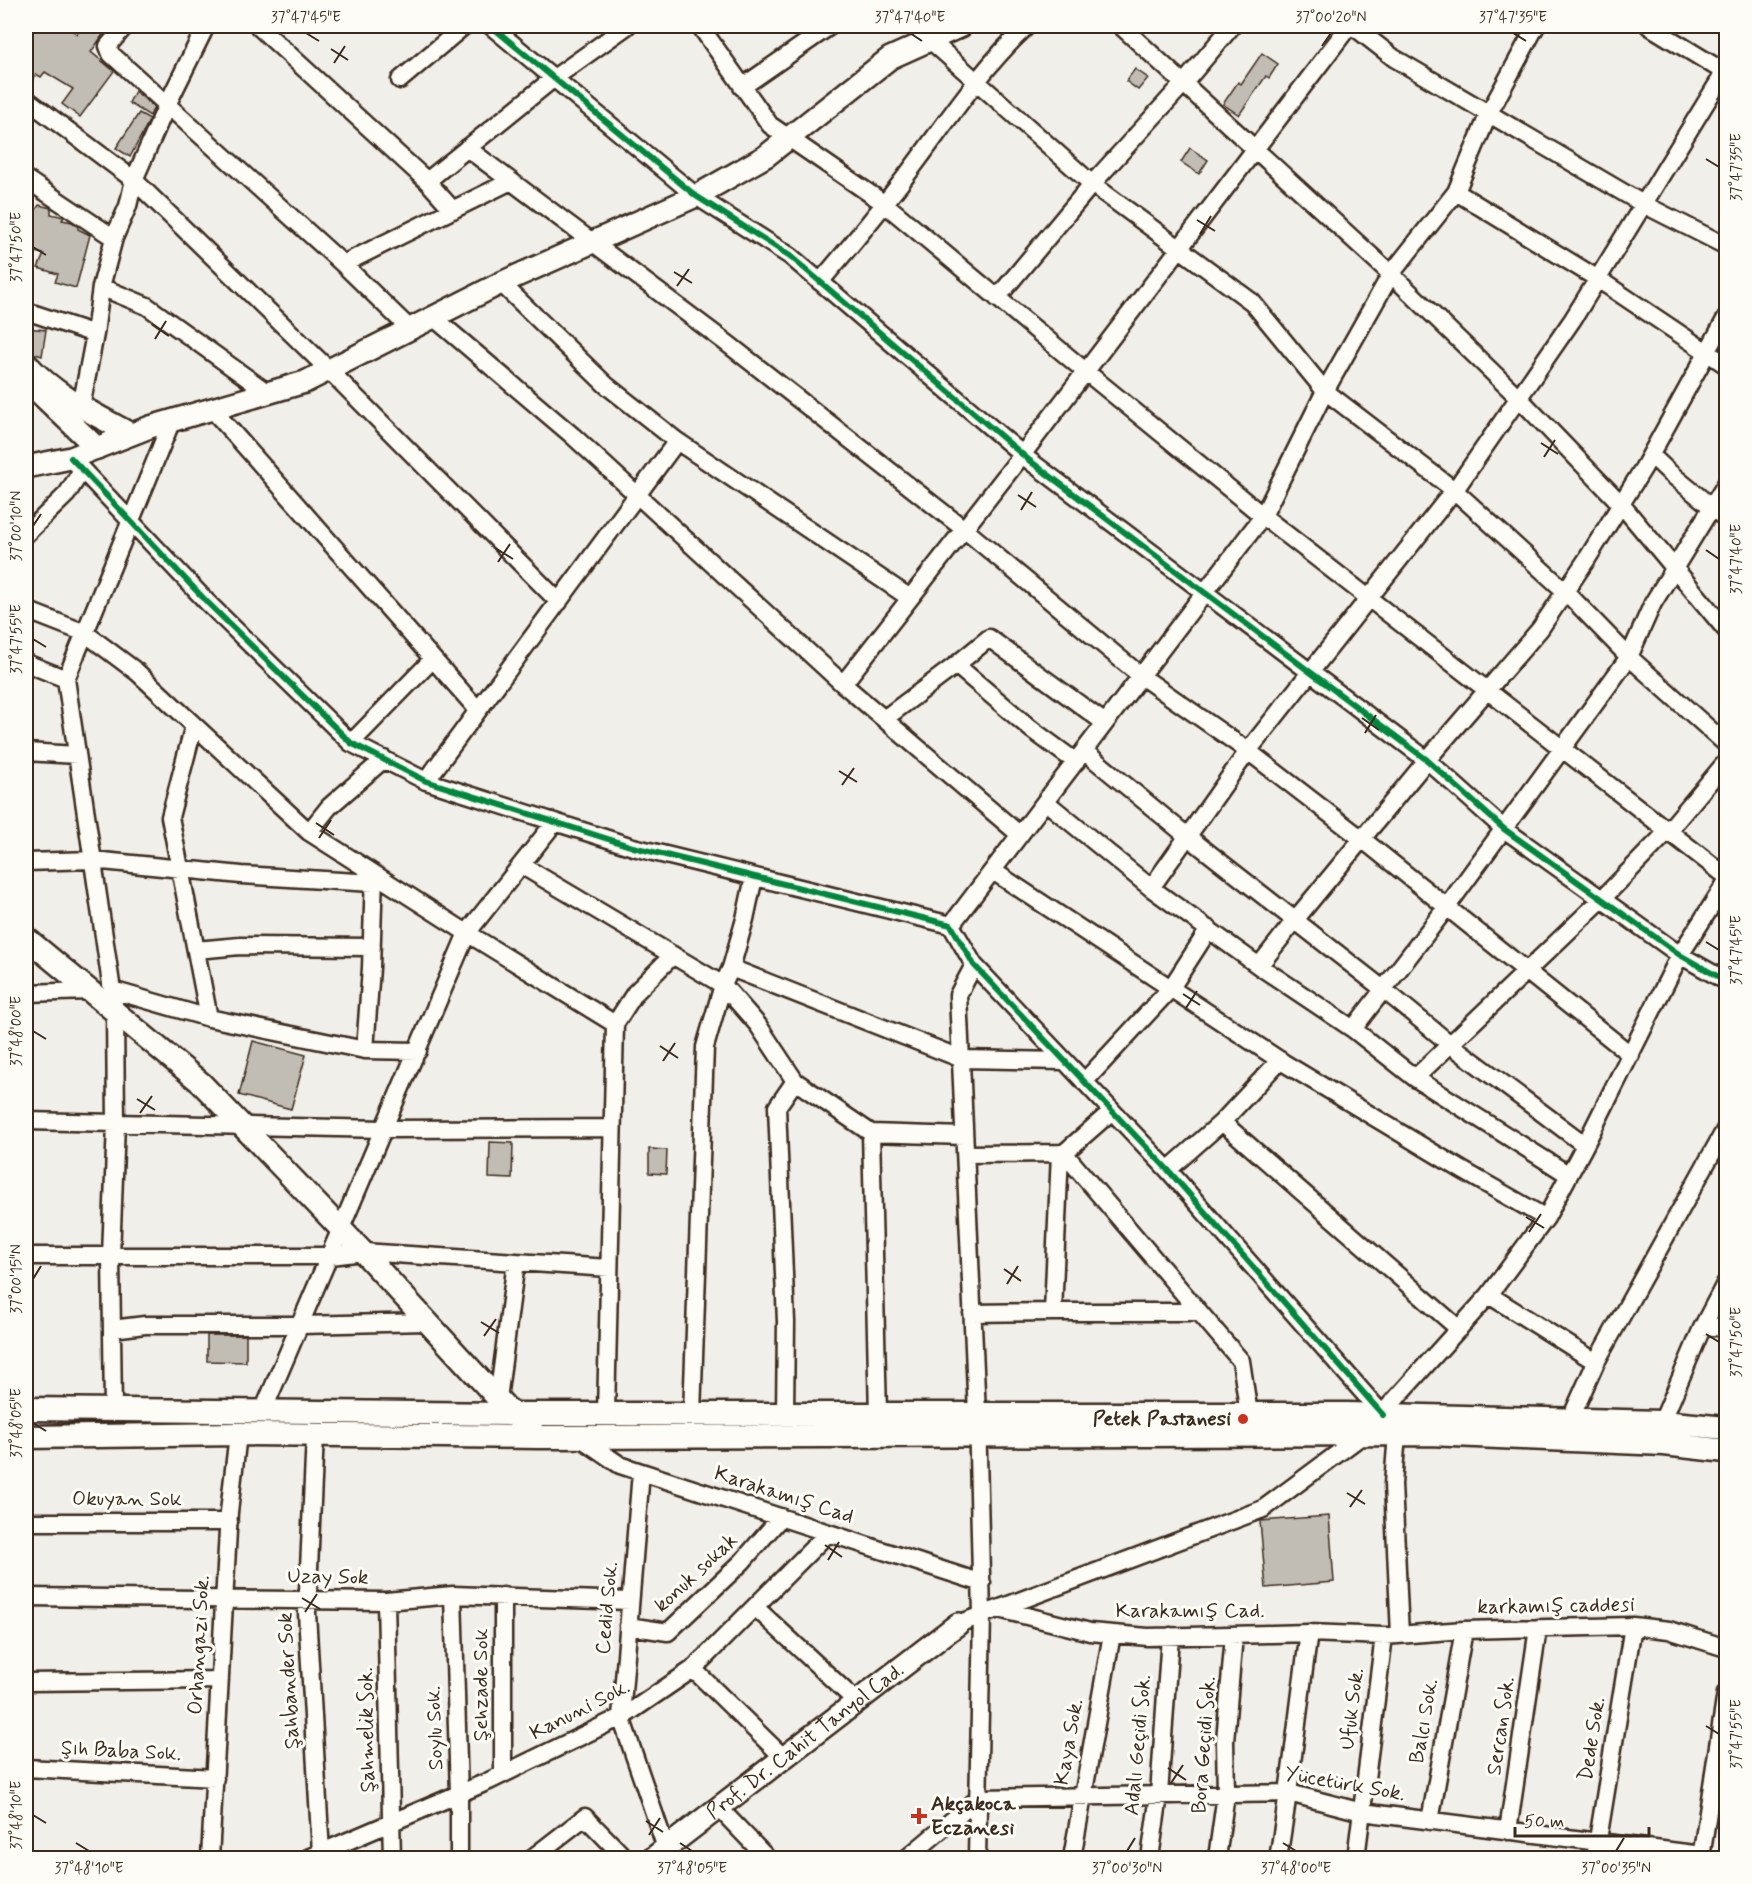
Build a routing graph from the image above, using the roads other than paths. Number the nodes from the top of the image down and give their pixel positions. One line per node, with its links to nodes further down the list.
1 (125, 26): 24 (street)
2 (206, 26): 24 (street)
3 (258, 26): 31 (street)
4 (464, 26): 19 (street)
5 (491, 26): 18 (street)
6 (627, 26): 18 (street)
7 (700, 26): 22 (street)
8 (830, 26): 22 (street)
9 (961, 26): 16 (street)
10 (1027, 26): 20 (street)
11 (1121, 26): 21 (street)
12 (1232, 26): 21 (street)
13 (1351, 26): 25 (street); 27 (street)
14 (1536, 26): 25 (street)
15 (1650, 26): 17 (street)
16 (930, 39): 20 (street); 26 (street)
17 (1726, 72): 37 (street)
18 (554, 78): 28 (street); 35 (street)
19 (400, 80)
20 (977, 81): 33 (street); 36 (street)
21 (1184, 82): 27 (street); 33 (street)
22 (742, 87): 26 (street)
23 (26, 99): 30 (street)
24 (167, 105): 30 (street); 43 (street)
25 (1489, 113): 34 (street); 37 (street)
26 (789, 138): 35 (street); 36 (street)
27 (1255, 147): 42 (street); 44 (street)
28 (467, 148): 31 (street); 32 (street)
29 (26, 179): 39 (street)
30 (134, 180): 39 (street); 58 (street)
31 (427, 181): 38 (street)
32 (511, 181): 38 (street); 40 (street)
33 (1092, 184): 42 (street); 49 (street)
34 (1456, 192): 44 (street); 45 (street)
35 (696, 196): 40 (street); 46 (street)
36 (885, 204): 46 (street); 49 (street)
37 (1643, 204): 41 (street); 45 (street)
38 (453, 210): 43 (street)
39 (114, 238): 48 (street)
40 (591, 243): 47 (street); 82 (street)
41 (1726, 246)
42 (1178, 248): 59 (street); 61 (street)
43 (343, 264): 53 (street)
44 (1391, 274): 61 (street); 63 (street)
45 (1598, 279): 55 (street); 63 (street)
46 (820, 282): 70 (street)
47 (501, 283): 51 (street); 68 (street)
48 (101, 287): 54 (street); 62 (street)
49 (997, 298): 59 (street)
50 (26, 311): 54 (street)
51 (433, 317): 53 (street); 76 (street)
52 (1726, 318): 55 (street)
53 (410, 329): 58 (street)
54 (95, 334): 64 (street)
55 (1708, 352): 57 (street); 71 (street)
56 (26, 363): 64 (street)
57 (1726, 365)
58 (329, 370): 62 (street); 89 (street)
59 (1085, 371): 70 (street); 79 (street)
60 (26, 380): 69 (street)
61 (1325, 391): 75 (street); 79 (street)
62 (268, 393): 65 (street)
63 (1519, 398): 75 (street); 77 (street)
64 (81, 407): 67 (street)
65 (212, 409): 66 (street); 94 (street)
66 (172, 420): 67 (street); 81 (street)
67 (132, 434): 69 (street)
68 (677, 441): 76 (street); 87 (street)
69 (97, 448): 72 (street)
70 (1022, 455): 82 (street); 86 (street)
71 (1651, 455): 77 (street); 78 (street)
72 (76, 464): 73 (street); 81 (street); 83 (street)
73 (26, 467)
74 (1726, 484): 78 (street)
75 (1454, 490): 85 (street); 88 (street)
76 (637, 496): 89 (street); 100 (street)
77 (1621, 504): 84 (street); 85 (street)
78 (1712, 508): 80 (street); 84 (street)
79 (1263, 516): 86 (street); 88 (street)
80 (1726, 519)
81 (131, 522): 92 (street); 106 (street)
82 (964, 529): 87 (street); 98 (street)
83 (26, 534)
84 (1676, 568): 91 (street); 93 (street)
85 (1566, 591): 93 (street); 101 (street)
86 (1204, 594): 97 (street); 98 (street)
87 (910, 598): 100 (street)
88 (1369, 598): 97 (street); 101 (street)
89 (559, 602): 102 (street)
90 (26, 610): 92 (street)
91 (1726, 630)
92 (85, 633): 99 (street); 105 (street)
93 (1629, 657): 107 (street); 108 (street)
94 (433, 659): 102 (street); 106 (street)
95 (26, 663): 99 (street)
96 (956, 665): 103 (street); 104 (street); 112 (street)
97 (1311, 671): 109 (street); 114 (street)
98 (1141, 676): 104 (street); 109 (street)
99 (66, 678): 111 (street)
100 (843, 684): 103 (street)
101 (1488, 689): 108 (street); 114 (street)
102 (478, 710): 116 (street)
103 (884, 719): 122 (street)
104 (1105, 723): 112 (street)
105 (194, 725): 121 (street); 128 (street)
106 (351, 743): 113 (street)
107 (1726, 744)
108 (1563, 750): 119 (street); 120 (street)
109 (1248, 751): 123 (street); 124 (street)
110 (26, 752): 111 (street)
111 (77, 755): 125 (street)
112 (1080, 757): 117 (street); 123 (street)
113 (384, 759): 116 (street); 121 (street)
114 (1427, 760): 119 (street); 124 (street)
115 (1726, 762): 120 (street)
116 (426, 781): 118 (street)
117 (1046, 801): 122 (street); 134 (street)
118 (555, 822): 127 (street); 131 (street)
119 (1504, 829): 135 (street); 136 (street)
120 (1668, 831): 130 (street); 135 (street)
121 (309, 832): 132 (street)
122 (1020, 835): 129 (street)
123 (1187, 836): 134 (street); 137 (street)
124 (1362, 839): 136 (street); 137 (street)
125 (93, 860): 126 (street); 128 (street); 154 (street)
126 (26, 862)
127 (521, 865): 140 (street); 145 (street)
128 (181, 868): 132 (street); 143 (street)
129 (993, 871): 138 (street); 152 (street)
130 (1726, 876)
131 (754, 877): 138 (street); 148 (street)
132 (373, 878): 140 (street); 142 (street)
133 (1726, 883): 144 (street)
134 (1151, 888): 139 (street)
135 (1602, 899): 144 (street); 149 (street)
136 (1446, 908): 149 (street); 153 (street)
137 (1295, 920): 147 (street); 153 (street)
138 (951, 925): 146 (street)
139 (1209, 929): 147 (street); 152 (street)
140 (467, 933): 158 (street); 162 (street)
141 (26, 938): 154 (street)
142 (372, 947): 143 (street); 161 (street)
143 (196, 950): 157 (street)
144 (1680, 955): 150 (street); 163 (street)
145 (673, 956): 151 (street); 158 (street)
146 (974, 965): 164 (street); 166 (street)
147 (1259, 966): 159 (street)
148 (731, 968): 151 (street); 164 (street)
149 (1525, 972): 160 (street); 163 (street)
150 (1726, 981)
151 (723, 986): 168 (street); 210 (street)
152 (1171, 988): 165 (street); 169 (street)
153 (1383, 989): 159 (street); 160 (street)
154 (101, 991): 155 (street); 156 (street); 157 (street)
155 (26, 993)
156 (115, 1011): 173 (street); 174 (street)
157 (209, 1018): 161 (street)
158 (615, 1024): 175 (street)
159 (1353, 1029): 167 (street)
160 (1450, 1044): 167 (street); 180 (street)
161 (364, 1050): 162 (street)
162 (418, 1051): 177 (street)
163 (1631, 1055): 180 (street)
164 (962, 1059): 166 (street); 179 (street)
165 (1280, 1060): 172 (street); 185 (street)
166 (1064, 1061): 169 (street)
167 (1415, 1078): 184 (street)
168 (795, 1081): 178 (street); 211 (street)
169 (1084, 1082): 170 (street)
170 (1112, 1111): 181 (street); 183 (street)
171 (26, 1121): 173 (street)
172 (1222, 1122): 183 (street); 203 (street)
173 (116, 1123): 174 (street); 189 (street)
174 (242, 1126): 177 (street); 186 (street)
175 (612, 1128): 177 (street); 192 (street)
176 (1726, 1128): 204 (street)
177 (384, 1129): 186 (street)
178 (871, 1133): 179 (street); 212 (street)
179 (964, 1136): 182 (street)
180 (1586, 1144): 184 (street)
181 (1062, 1153): 182 (street); 195 (street); 196 (street)
182 (965, 1154): 197 (street)
183 (1168, 1170): 214 (street)
184 (1569, 1175): 185 (street)
185 (1546, 1218): 194 (street)
186 (342, 1230): 187 (street); 190 (street)
187 (363, 1252): 190 (street); 191 (street); 198 (street)
188 (26, 1256): 189 (street)
189 (111, 1256): 190 (street); 202 (street)
190 (331, 1256): 199 (street)
191 (516, 1262): 192 (street); 205 (street)
192 (609, 1268): 209 (street)
193 (1726, 1282): 201 (street)
194 (1489, 1295): 203 (street); 204 (street)
195 (1053, 1312): 196 (street); 197 (street)
196 (1199, 1312): 213 (street)
197 (972, 1313): 217 (street)
198 (428, 1322): 199 (street); 205 (street)
199 (301, 1325): 202 (street); 208 (street)
200 (1726, 1326): 201 (street)
201 (1702, 1328): 216 (street)
202 (112, 1329): 207 (street)
203 (1459, 1329): 214 (street)
204 (1596, 1362): 215 (street)
205 (505, 1406): 208 (main road); 209 (main road); 224 (street)
206 (26, 1409): 207 (main road)
207 (113, 1410): 208 (main road)
208 (263, 1411)
209 (606, 1414): 210 (main road)
210 (692, 1414): 211 (main road)
211 (785, 1414): 212 (main road)
212 (878, 1414): 217 (main road)
213 (1249, 1414): 214 (main road); 217 (main road)
214 (1383, 1415): 215 (main road); 220 (street)
215 (1570, 1420): 216 (main road)
216 (1662, 1422): 218 (main road)
217 (977, 1425): 220 (main road); 225 (main road); 232 (street)
218 (1726, 1428)
219 (238, 1434): 222 (main road); 223 (main road); 230 (street, Orhangazi Sok.)
220 (1364, 1434): 221 (main road); 241 (street)
221 (1397, 1434): 226 (main road); 252 (street, Ufuk Sok.)
222 (315, 1435): 224 (main road); 237 (street, Şahbander Sok)
223 (26, 1437)
224 (538, 1437): 225 (main road)
225 (579, 1437): 227 (street, Karakamış Cad)
226 (1726, 1451)
227 (641, 1472): 228 (street, Karakamış Cad); 239 (street, Cedid Sok.)
228 (781, 1517): 231 (street, Karakamış Cad); 244 (street, konuk sokak)
229 (26, 1522): 230 (street, Okuyan Sok)
230 (229, 1522): 236 (street, Orhangazi Sok.)
231 (828, 1533): 232 (street, Karakamış Cad); 240 (street, Kanuni Sok.)
232 (981, 1583): 242 (street)
233 (453, 1595): 234 (street, Uzay Sok); 238 (street, Uzay Sok); 265 (street, Soylu Sok.)
234 (503, 1596): 239 (street, Uzay Sok); 262 (street, Şehzade Sok)
235 (26, 1597): 236 (street, Uzay Sok)
236 (224, 1599): 237 (street, Uzay Sok); 255 (street, Orhangazi Sok.)
237 (308, 1599): 238 (street, Uzay Sok); 277 (street, Şahbander Sok)
238 (386, 1601): 273 (street, Şahmelik Sok.)
239 (630, 1601): 244 (street, Cedid Sok.)
240 (755, 1607): 254 (street, Kanuni Sok.); 258 (street)
241 (999, 1609): 242 (street); 249 (street, Karakamış Cad.)
242 (982, 1615): 243 (street); 269 (street)
243 (958, 1624): 258 (street, Prof. Dr. Cahit Tanyol Cad.)
244 (628, 1626): 259 (street, Cedid Sok.)
245 (1633, 1626): 246 (street, karkamış caddesi); 253 (street, karkamış caddesi); 275 (street, Dede Sok.)
246 (1538, 1628): 247 (street, karkamış caddesi); 274 (street, Sercan Sok.)
247 (1464, 1630): 252 (street, karkamış caddesi); 272 (street, Balcı Sok.)
248 (1309, 1633): 250 (street, Karakamış Cad.); 252 (street, Karakamış Cad.); 264 (street)
249 (1112, 1634): 251 (street, Karakamış Cad.); 268 (street, Kaya Sok.)
250 (1234, 1635): 251 (street, Karakamış Cad.); 266 (street, Bora Geçidi Sok.)
251 (1170, 1636): 267 (street, Adalı Geçidi Sok.)
252 (1392, 1636): 271 (street, Ufuk Sok.)
253 (1726, 1648)
254 (693, 1669): 259 (street, Kanuni Sok.); 260 (street)
255 (220, 1680): 256 (street); 263 (street, Orhangazi Sok.)
256 (26, 1682)
257 (1726, 1693): 278 (street)
258 (857, 1702): 260 (street, Prof. Dr. Cahit Tanyol Cad.)
259 (621, 1718): 262 (street, Kanuni Sok.); 276 (street, Cedid Sok.)
260 (784, 1758): 270 (street, Prof. Dr. Cahit Tanyol Cad.)
261 (26, 1768): 263 (street, Şıh Baba Sok.)
262 (503, 1774): 265 (street, Kanuni Sok.)
263 (215, 1778): 279 (street, Orhangazi Sok.)
264 (1289, 1793): 266 (street, Yücetürk Sok.); 271 (street, Yücetürk Sok.); 290 (street)
265 (459, 1794): 273 (street, Kanuni Sok.); 281 (street, Soylu Sok.)
266 (1226, 1794): 267 (street, Yücetürk Sok.); 289 (street, Bora Geçidi Sok.)
267 (1159, 1795): 268 (street, Yücetürk Sok.); 288 (street, Adalı Geçidi Sok.)
268 (1082, 1796): 269 (street, Yücetürk Sok.); 287 (street, Kaya Sok.)
269 (979, 1798): 285 (street); 286 (street)
270 (719, 1808): 276 (street, Prof. Dr. Cahit Tanyol Cad.); 284 (street)
271 (1362, 1812): 272 (street, Yücetürk Sok.); 291 (street, Ufuk Sok.)
272 (1430, 1821): 274 (street, Yücetürk Sok.)
273 (392, 1823): 277 (street, Kanuni Sok.); 280 (street, Şahmelik Sok.)
274 (1508, 1831): 275 (street, Yücetürk Sok.)
275 (1597, 1851): 278 (street, Yücetürk Sok.)
276 (660, 1853)
277 (314, 1856)
278 (1701, 1857)
279 (210, 1858)
280 (392, 1858)
281 (459, 1858)
282 (532, 1858): 283 (street)
283 (625, 1858)
284 (768, 1858)
285 (907, 1858)
286 (978, 1858)
287 (1072, 1858)
288 (1149, 1858)
289 (1217, 1858)
290 (1278, 1858)
291 (1356, 1858)

